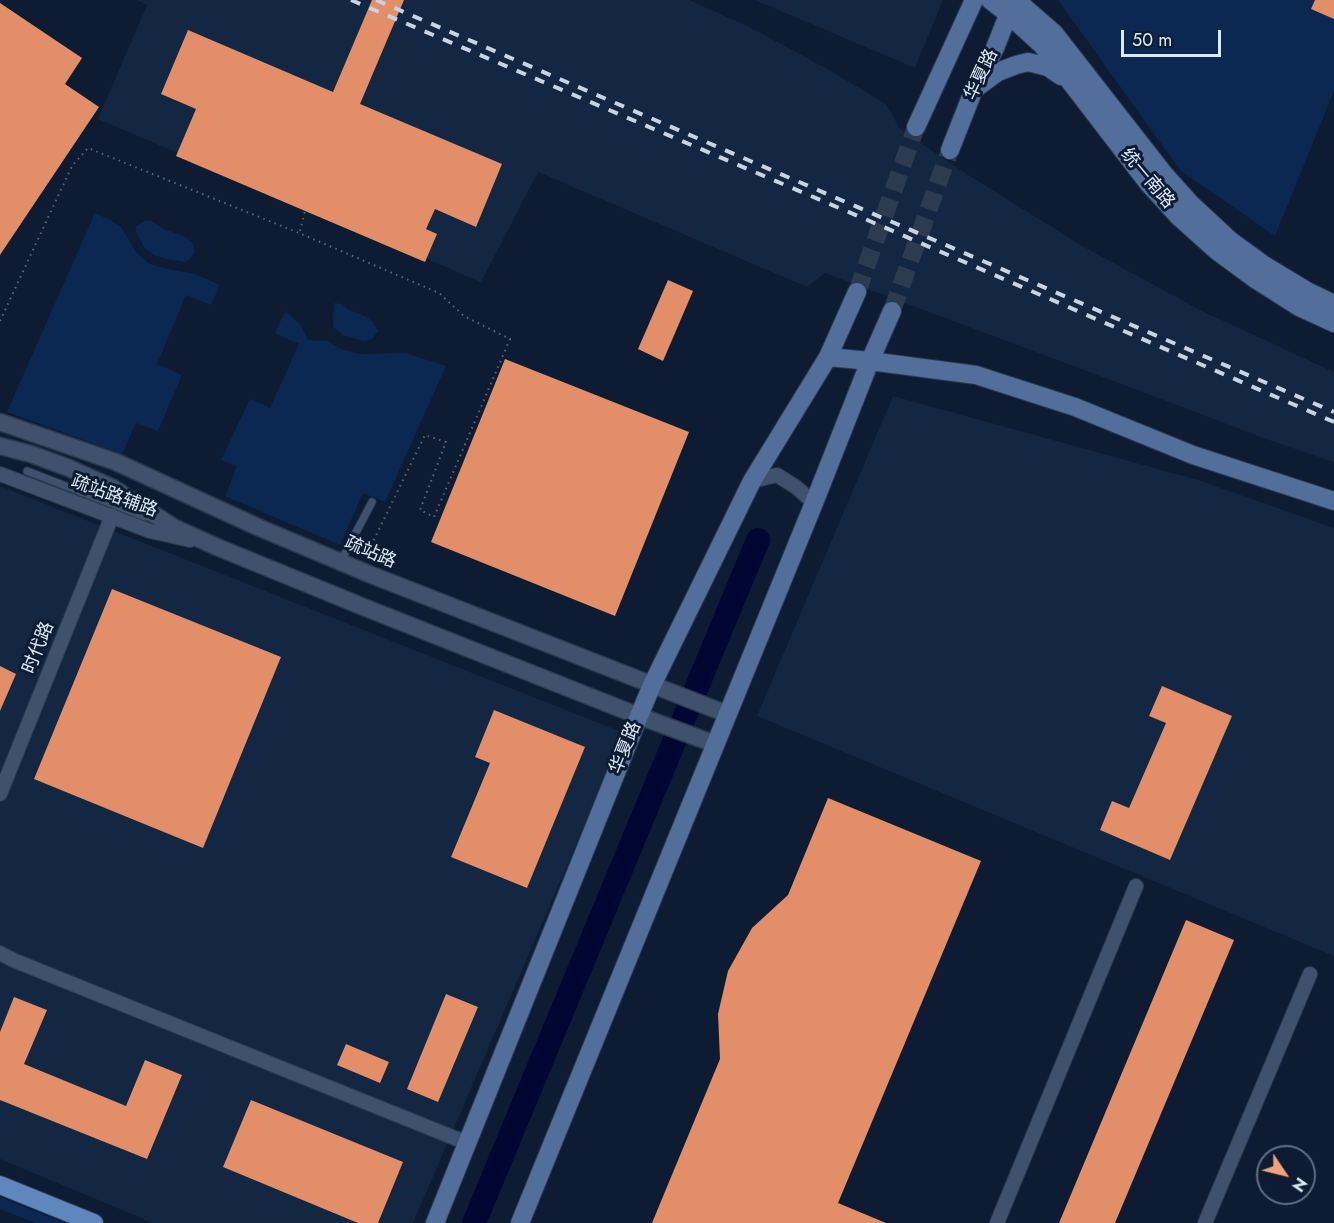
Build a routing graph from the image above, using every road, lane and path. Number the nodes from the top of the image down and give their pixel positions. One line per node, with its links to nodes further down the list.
1 (974, 0): 8 (main road)
2 (990, 0): 4 (main road, 统一南路)
3 (1037, 0): 5 (main road)
4 (1013, 5): 5 (main road, 统一南路); 6 (main road, 统一南路); 7 (main road, 华夏路)
5 (1054, 33): 13 (main road, 统一南路)
6 (1070, 82): 7 (main road); 16 (main road, 统一南路)
7 (974, 89): 9 (main road, 华夏路)
8 (916, 127)
9 (950, 150)
10 (305, 211): 11 (path)
11 (299, 233): 15 (path); 31 (path)
12 (857, 292): 17 (main road, 华夏路)
13 (1334, 304)
14 (892, 311): 18 (main road)
15 (0, 321)
16 (1334, 323)
17 (828, 357): 18 (main road); 23 (main road, 华夏路)
18 (870, 361): 24 (main road); 26 (main road)
19 (0, 422): 30 (street, 疏站路)
20 (0, 446): 28 (street)
21 (27, 471): 28 (lane)
22 (0, 474): 27 (street, 疏站路辅路)
23 (752, 481): 26 (street); 32 (main road, 华夏路)
24 (1334, 501)
25 (372, 502): 30 (lane)
26 (814, 503): 33 (main road)
27 (112, 516): 29 (street, 疏站路辅路); 36 (street, 时代路)
28 (175, 528): 29 (street)
29 (217, 547): 34 (street)
30 (341, 561): 31 (street, 疏站路)
31 (360, 570): 32 (street, 疏站路)
32 (658, 687): 33 (street, 疏站路); 34 (main road, 华夏路)
33 (722, 712): 35 (main road)
34 (645, 718): 35 (street); 40 (main road, 华夏路)
35 (710, 742): 44 (main road)
36 (0, 794)
37 (1136, 886): 45 (street)
38 (1, 958): 40 (street)
39 (1310, 974): 46 (street)
40 (467, 1143): 43 (main road, 华夏路)
41 (0, 1185): 42 (main road)
42 (94, 1223)
43 (435, 1223)
44 (520, 1223)
45 (997, 1223)
46 (1205, 1223)

